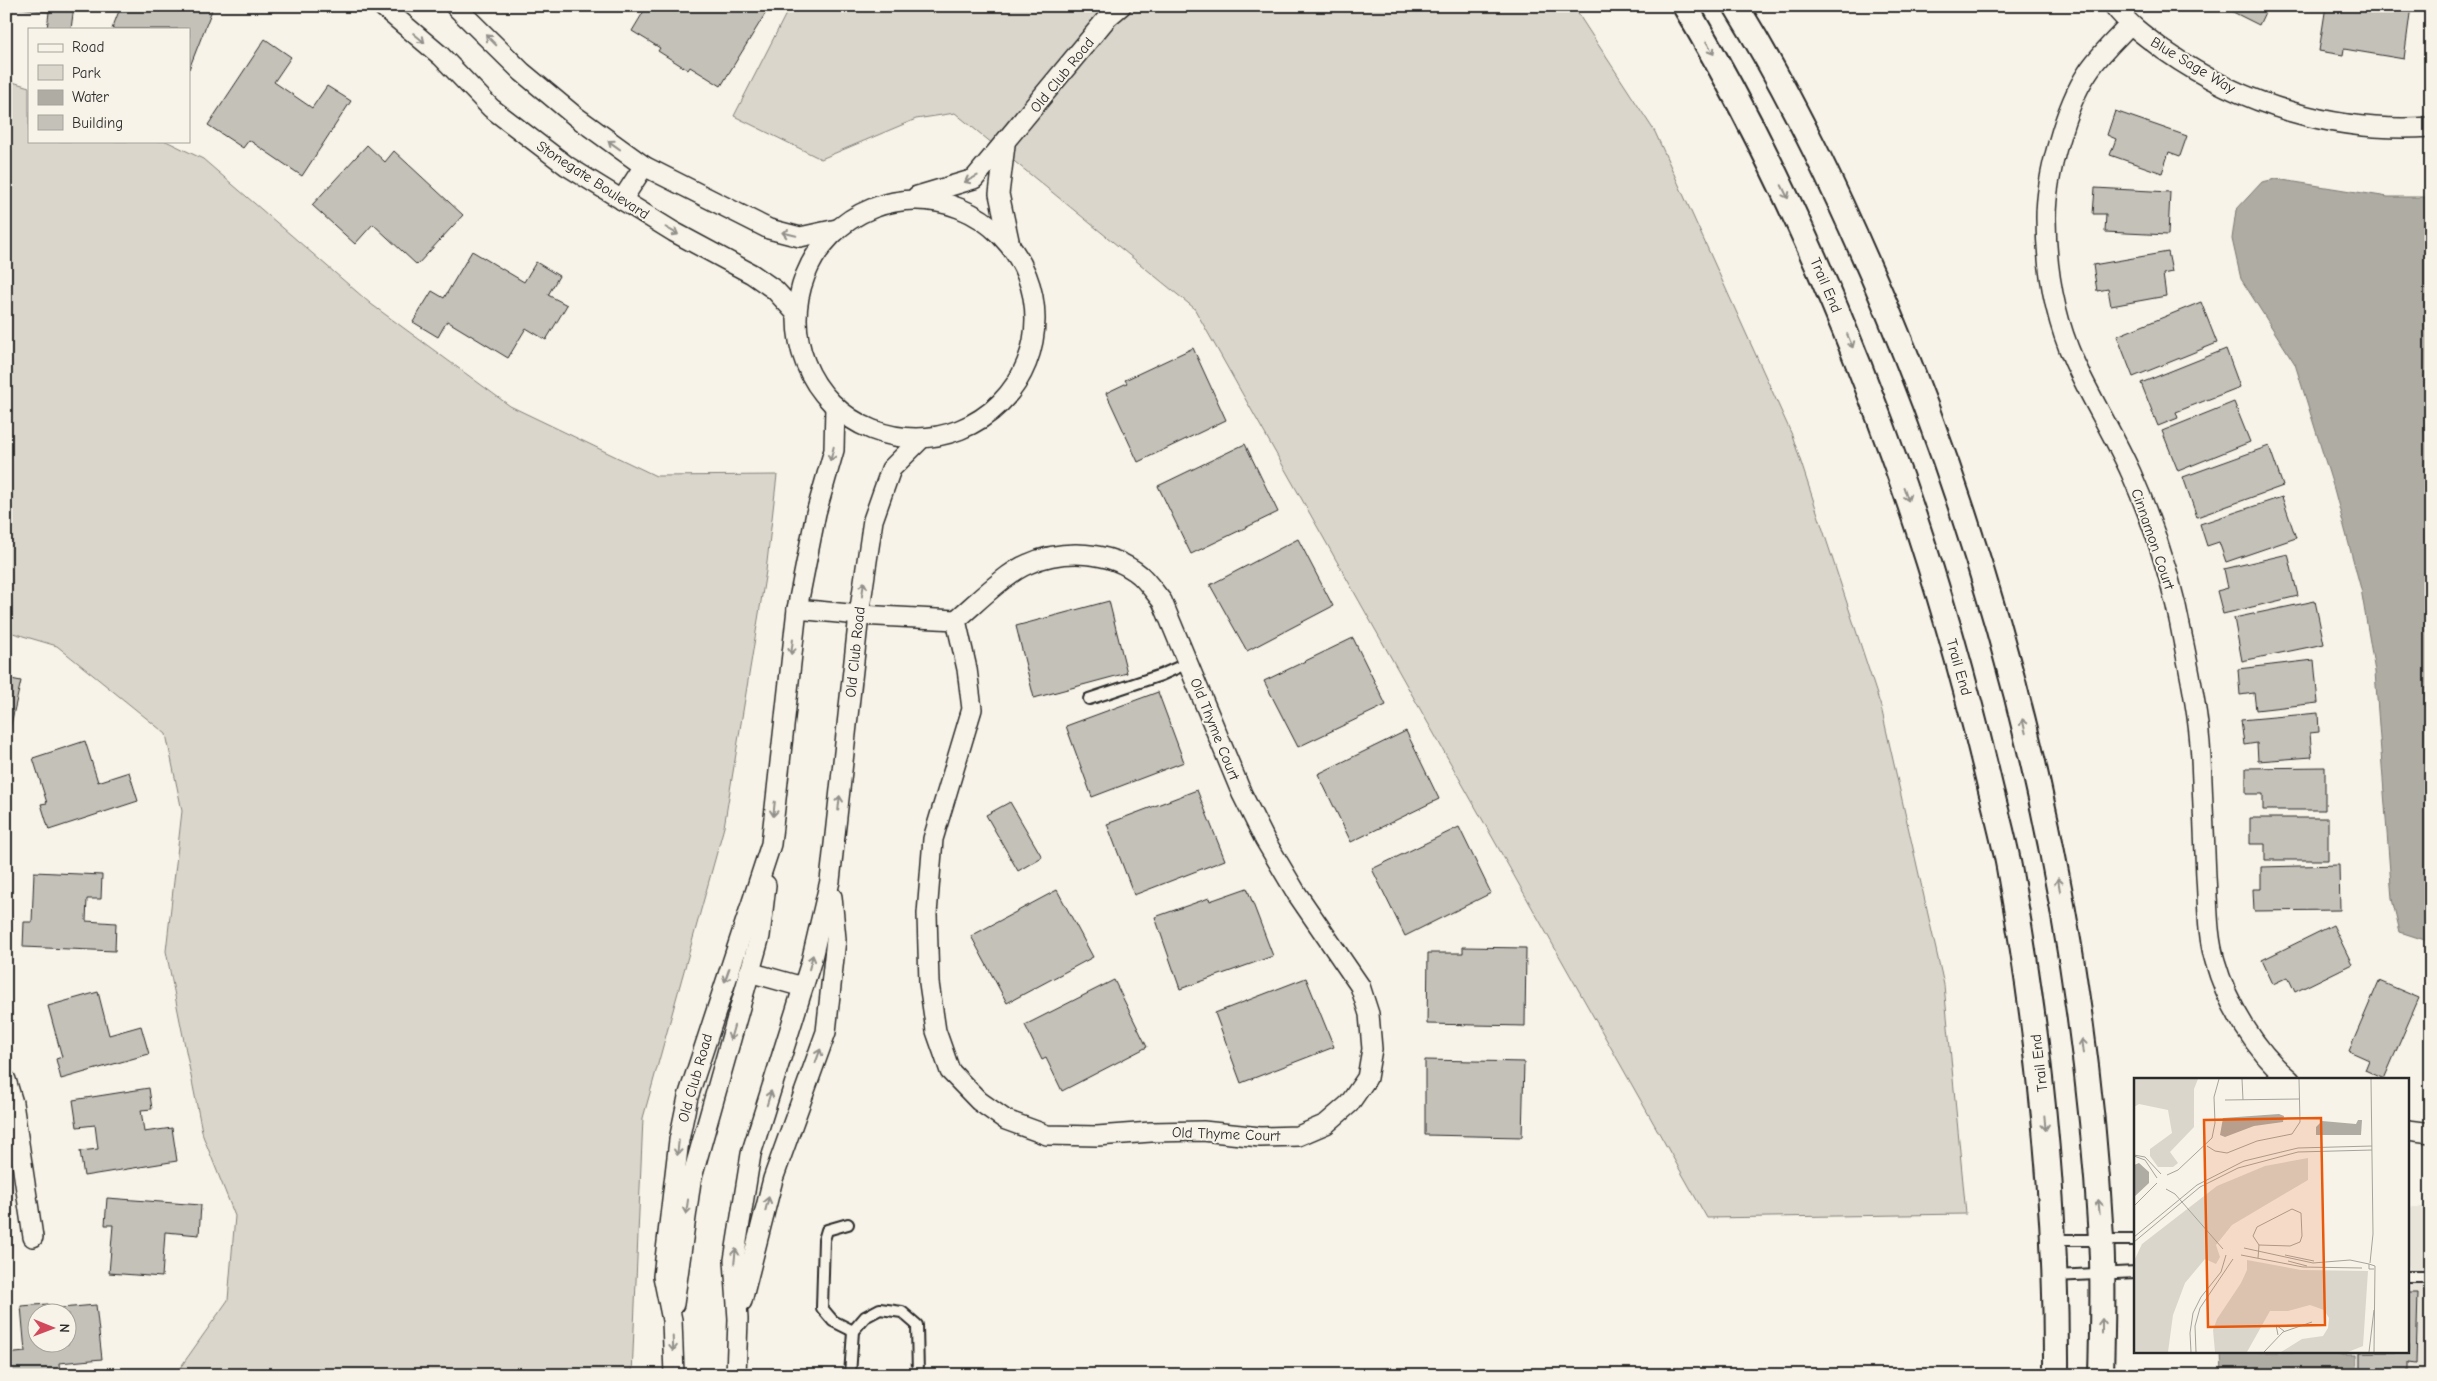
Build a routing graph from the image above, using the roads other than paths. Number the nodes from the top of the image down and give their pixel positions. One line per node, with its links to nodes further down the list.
1 (382, 6): 12 (street, Stonegate Boulevard, one-way to 12)
2 (455, 6): 10 (street, one-way to 2)
3 (1121, 6): 9 (street, Old Club Road)
4 (1685, 6): 33 (street, Trail End, one-way to 33)
5 (1736, 6): 34 (street, one-way to 5)
6 (2114, 6): 7 (street, Blue Sage Way)
7 (2129, 25): 8 (street, Blue Sage Way); 27 (street, Cinnamon Court)
8 (2431, 127)
9 (1005, 145): 11 (street, Old Club Road, one-way to 11); 14 (street)
10 (644, 166): 12 (street); 13 (street, one-way to 10)
11 (908, 199): 13 (street); 14 (street)
12 (622, 200): 15 (street, Stonegate Boulevard, one-way to 15)
13 (837, 229): 15 (street)
14 (1011, 246): 17 (street)
15 (796, 313): 16 (street)
16 (835, 406): 17 (street); 18 (street, Old Club Road, one-way to 18)
17 (921, 439): 19 (street, Old Club Road, one-way to 17)
18 (797, 609): 19 (street); 23 (street, Old Club Road, one-way to 23)
19 (859, 615): 20 (street); 24 (street, Old Club Road, one-way to 19)
20 (956, 620): 21 (street, Old Thyme Court); 21 (street, Old Thyme Court)
21 (1188, 663): 22 (lane)
22 (1089, 699)
23 (771, 844): 25 (street, Old Club Road); 42 (street, Old Club Road, one-way to 42)
24 (830, 881): 26 (street, Old Club Road, one-way to 24); 41 (street, Old Club Road, one-way to 24)
25 (749, 972): 26 (street); 42 (street, Old Club Road, one-way to 42)
26 (803, 987): 41 (street, Old Club Road, one-way to 26)
27 (2285, 1076)
28 (6, 1080): 32 (street)
29 (2410, 1130): 30 (street)
30 (2431, 1133)
31 (848, 1224): 43 (lane)
32 (33, 1237)
33 (2053, 1240): 34 (lane); 38 (street, Trail End)
34 (2101, 1240): 35 (lane); 37 (street)
35 (2134, 1240)
36 (2134, 1272): 37 (lane)
37 (2102, 1273): 38 (lane); 49 (street, one-way to 37)
38 (2055, 1276): 48 (street, Trail End)
39 (2410, 1277): 40 (lane)
40 (2431, 1277)
41 (738, 1319): 45 (street, Old Club Road)
42 (672, 1320): 44 (street, Old Club Road, one-way to 44)
43 (853, 1331): 46 (lane); 47 (lane)
44 (674, 1375)
45 (736, 1375)
46 (850, 1375)
47 (918, 1375)
48 (2056, 1375)
49 (2102, 1375)

